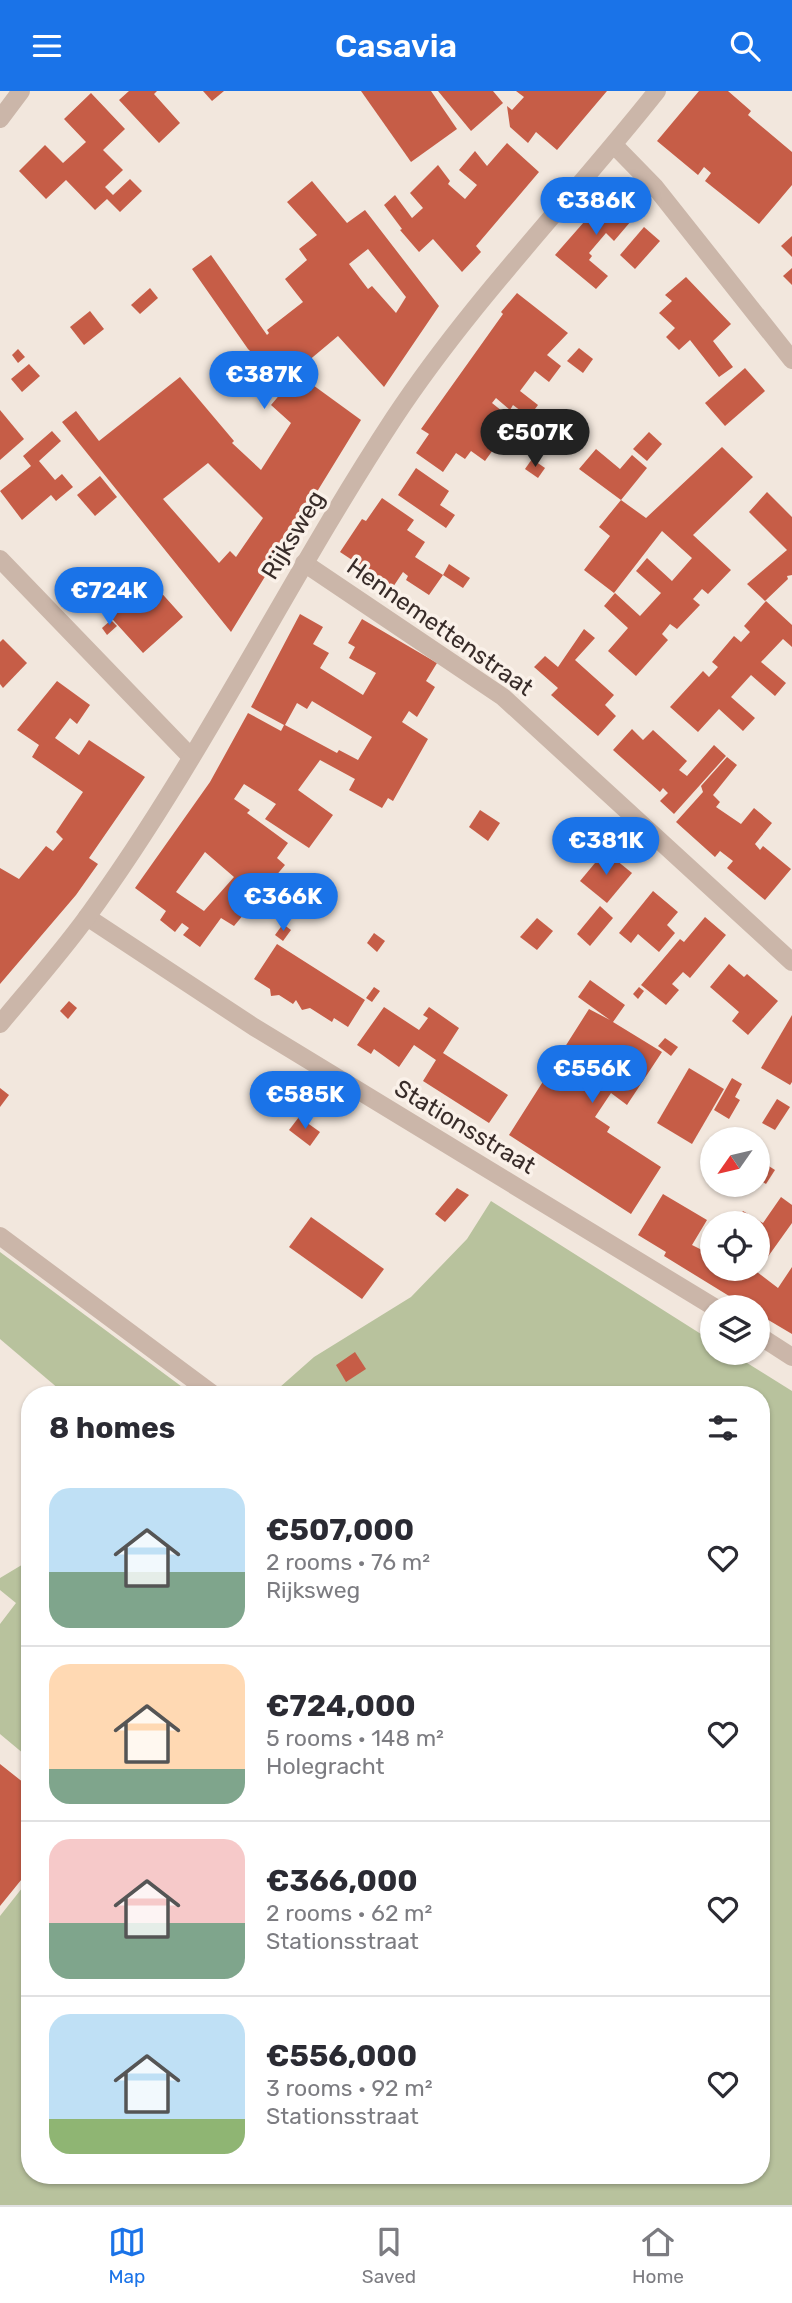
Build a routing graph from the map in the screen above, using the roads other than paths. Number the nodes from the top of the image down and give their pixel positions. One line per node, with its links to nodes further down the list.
1 (22, 91): 3 (street)
2 (657, 91): 4 (street, Rijksweg)
3 (0, 119)
4 (614, 145): 5 (street); 7 (street, Rijksweg)
5 (792, 360)
6 (0, 559): 8 (street)
7 (304, 563): 8 (street, Rijksweg); 10 (street, Hennemettenstraat)
8 (191, 757): 9 (street, Rijksweg)
9 (87, 917): 11 (street, Rijksweg); 13 (street, Stationsstraat)
10 (792, 962)
11 (0, 1024)
12 (0, 1236): 16 (street)
13 (700, 1298)
14 (770, 1343): 15 (street)
15 (792, 1357)
16 (202, 1386)

